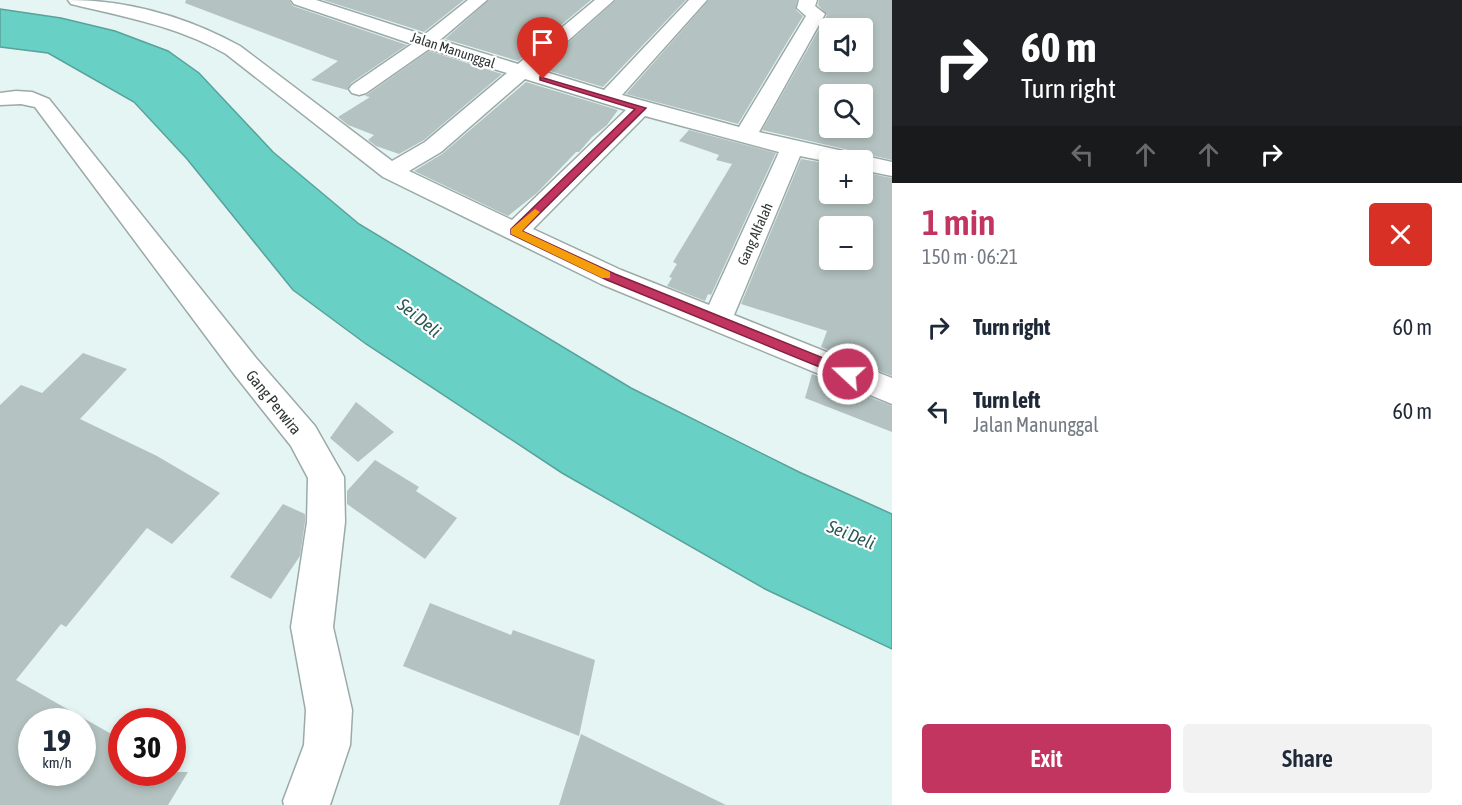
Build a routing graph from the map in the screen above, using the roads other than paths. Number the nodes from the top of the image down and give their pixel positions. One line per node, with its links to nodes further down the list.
1 (76, 0): 18 (street)
2 (478, 0): 7 (street)
3 (605, 0): 8 (street)
4 (698, 0): 10 (street)
5 (808, 0): 13 (street)
6 (309, 1): 7 (street, Jalan Manunggal)
7 (427, 42): 8 (street, Jalan Manunggal); 9 (street)
8 (521, 72): 10 (street, Jalan Manunggal); 18 (street)
9 (358, 88)
10 (608, 98): 12 (street, Jalan Manunggal)
11 (0, 99): 22 (street, Gang Perwira)
12 (641, 108): 13 (street, Jalan Manunggal); 19 (street)
13 (746, 135): 14 (street, Jalan Manunggal)
14 (792, 148): 15 (street, Jalan Manunggal); 20 (street, Gang Alfalah)
15 (819, 153)
16 (873, 165): 17 (street)
17 (892, 169)
18 (392, 172): 19 (street)
19 (515, 232): 20 (street)
20 (717, 320): 21 (street)
21 (892, 391)
22 (311, 804)

